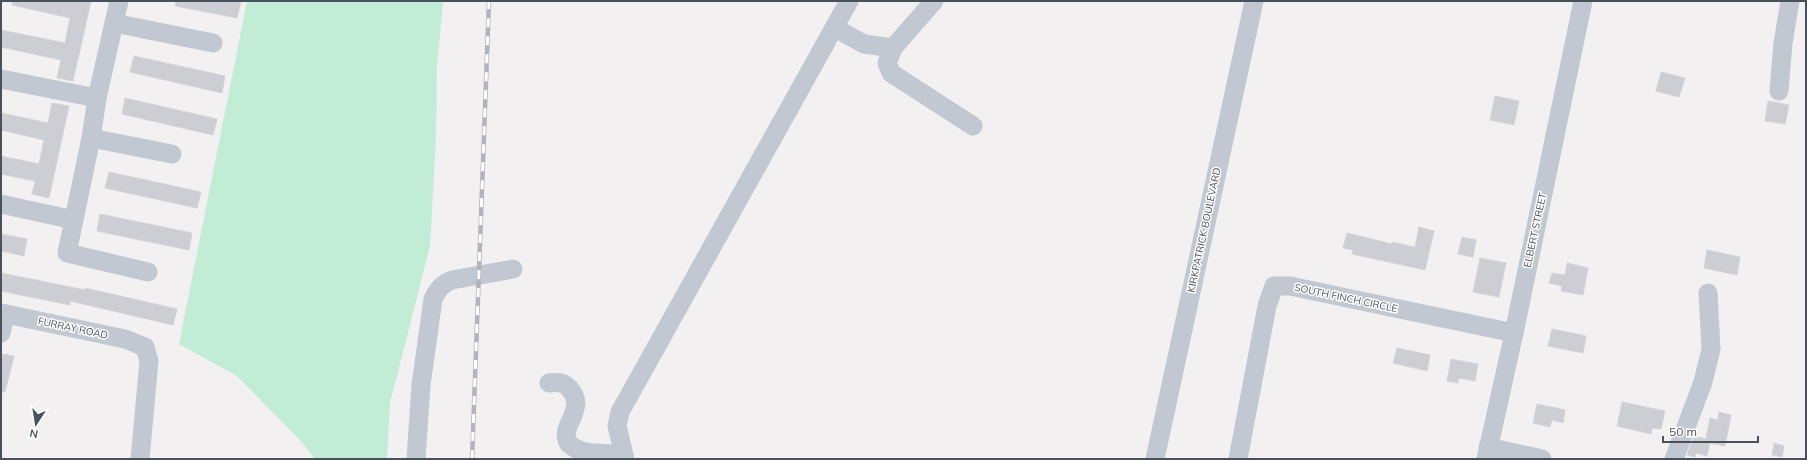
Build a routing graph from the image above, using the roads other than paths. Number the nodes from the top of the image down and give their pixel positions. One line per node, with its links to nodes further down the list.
1 (119, 1): 7 (street)
2 (849, 1): 8 (street)
3 (934, 1): 10 (street)
4 (1254, 1): 33 (street, KIRKPATRICK BOULEVARD)
5 (1583, 1): 24 (street, ELBERT STREET)
6 (1790, 1): 12 (street)
7 (114, 23): 9 (street); 13 (street)
8 (835, 28): 10 (street); 26 (street)
9 (213, 43)
10 (893, 48): 14 (street)
11 (1, 79): 13 (street)
12 (1779, 91)
13 (97, 98): 15 (street)
14 (973, 126)
15 (91, 138): 16 (street); 18 (street)
16 (172, 154)
17 (1, 204): 18 (street)
18 (74, 220): 20 (street)
19 (513, 269): 30 (street)
20 (148, 272)
21 (1708, 293): 36 (street)
22 (3, 314): 23 (street); 29 (street, FURRAY ROAD)
23 (1, 333)
24 (1514, 333): 27 (street, ELBERT STREET); 34 (street, SOUTH FINCH CIRCLE)
25 (549, 383): 28 (street)
26 (617, 426): 28 (street); 32 (street)
27 (1487, 453): 35 (street)
28 (601, 454): 31 (street)
29 (140, 459)
30 (416, 459)
31 (622, 459)
32 (626, 459)
33 (1154, 459)
34 (1238, 459)
35 (1542, 459)
36 (1674, 459)

